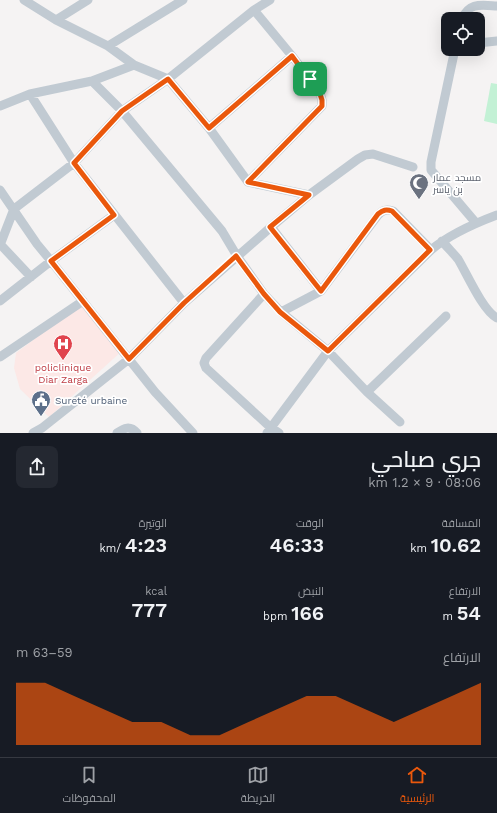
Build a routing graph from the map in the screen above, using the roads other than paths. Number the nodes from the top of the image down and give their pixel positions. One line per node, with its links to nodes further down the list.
1 (24, 0): 8 (street)
2 (88, 0): 8 (street)
3 (183, 0): 11 (street)
4 (270, 0): 6 (street)
5 (497, 6): 7 (street)
6 (254, 10): 12 (street); 15 (street)
7 (465, 12)
8 (56, 20): 11 (street)
9 (497, 41): 10 (street)
10 (485, 42)
11 (108, 46): 14 (street)
12 (292, 56): 20 (street); 23 (street)
13 (454, 56): 29 (street)
14 (134, 65): 15 (street); 16 (street)
15 (168, 79): 19 (street); 20 (street)
16 (92, 81): 17 (street); 19 (street)
17 (30, 94): 18 (street); 21 (street)
18 (0, 106)
19 (122, 111): 21 (street); 34 (street)
20 (209, 128): 23 (street)
21 (74, 163): 26 (street); 27 (street)
22 (413, 167): 25 (street)
23 (248, 182): 25 (street)
24 (0, 190): 26 (street)
25 (309, 195): 30 (street)
26 (14, 209): 32 (street); 35 (street)
27 (114, 215): 35 (street); 41 (street)
28 (497, 215): 29 (street)
29 (476, 223): 31 (street)
30 (270, 227): 34 (street); 37 (street)
31 (442, 241): 33 (street); 44 (street)
32 (0, 244): 36 (street)
33 (430, 250): 37 (street); 45 (street)
34 (236, 256): 38 (street); 41 (street)
35 (51, 261): 36 (street); 40 (street)
36 (31, 277): 39 (street)
37 (321, 291): 42 (street)
38 (264, 294): 42 (street); 50 (street)
39 (0, 301)
40 (82, 301): 46 (street); 47 (street)
41 (184, 303): 47 (street)
42 (280, 312): 45 (street)
43 (446, 316): 48 (street)
44 (497, 318)
45 (328, 351): 48 (street); 50 (street)
46 (0, 357)
47 (129, 359): 51 (street); 54 (street)
48 (367, 392): 49 (street)
49 (400, 422)
50 (269, 430): 55 (street)
51 (33, 433)
52 (116, 433): 53 (street)
53 (137, 433)
54 (192, 433)
55 (279, 433)

